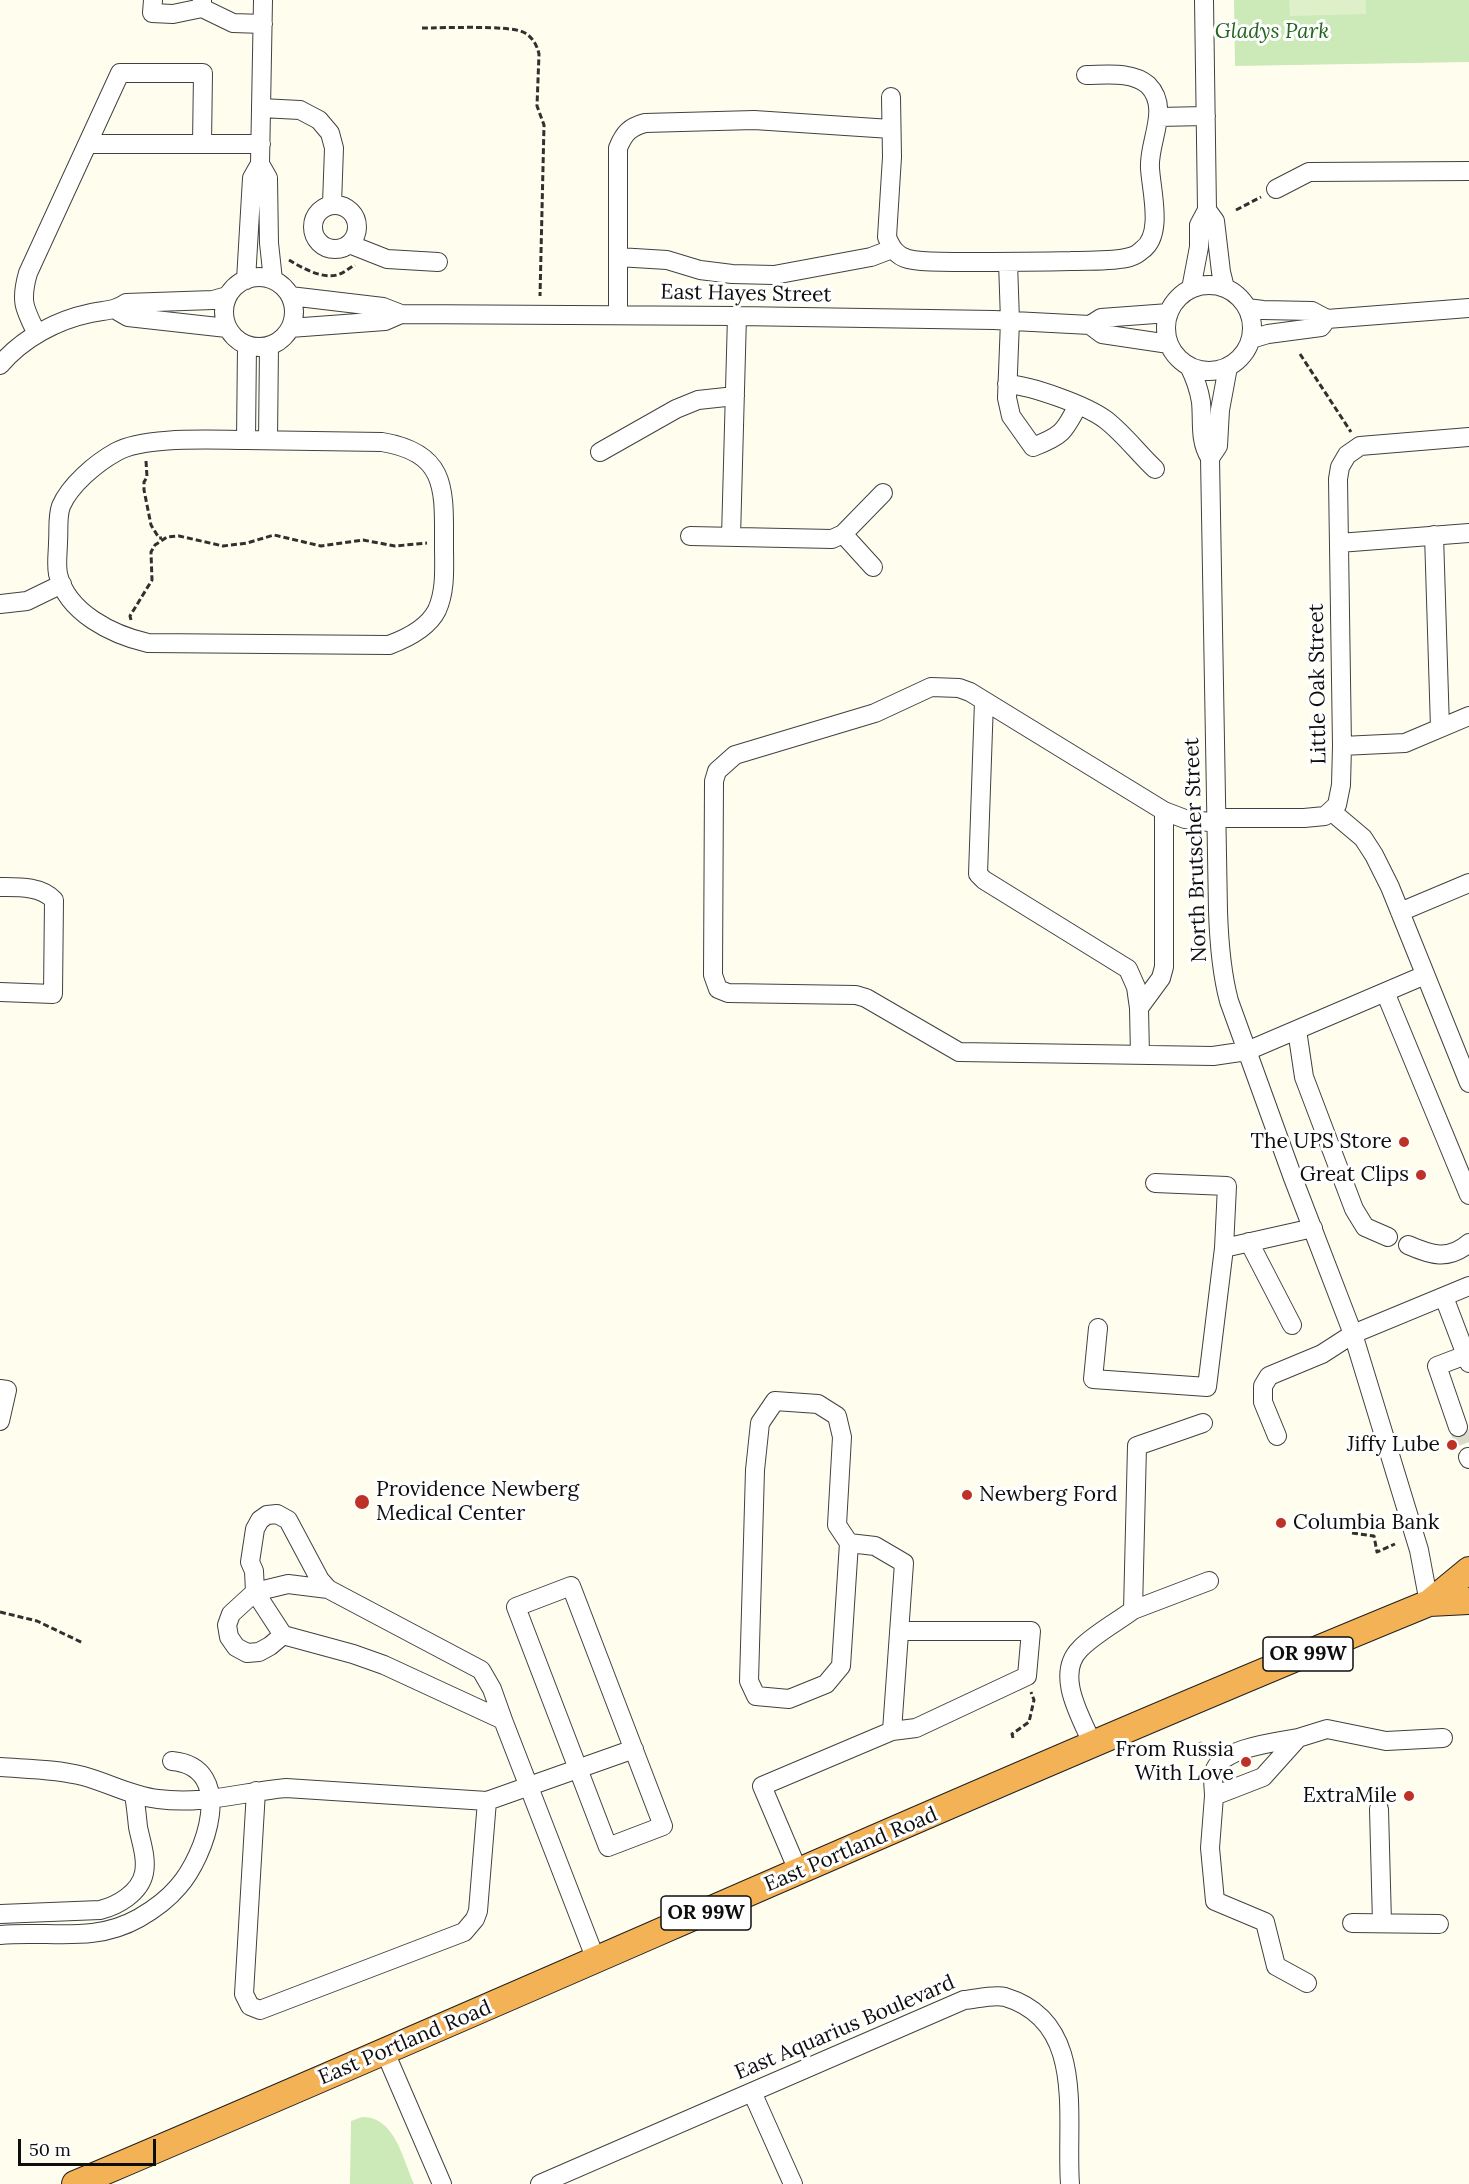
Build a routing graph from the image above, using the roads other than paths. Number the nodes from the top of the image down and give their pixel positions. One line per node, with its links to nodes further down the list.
1 (153, 0): 4 (street)
2 (263, 0): 5 (street)
3 (1204, 0): 9 (street)
4 (202, 4): 5 (street)
5 (263, 24): 8 (street)
6 (1086, 75): 10 (street)
7 (891, 97): 11 (street)
8 (261, 108): 14 (street); 18 (street)
9 (1206, 116): 10 (street); 19 (street)
10 (1158, 117): 24 (street)
11 (891, 129): 21 (street); 22 (street)
12 (88, 144): 13 (street); 13 (street); 43 (street)
13 (202, 144): 14 (street)
14 (261, 144): 15 (street)
15 (260, 164): 25 (street); 26 (street)
16 (1469, 171): 17 (street)
17 (1276, 189)
18 (332, 204): 20 (street); 20 (street)
19 (1208, 210): 27 (street); 28 (street)
20 (350, 244): 23 (street)
21 (892, 249): 22 (street); 24 (street)
22 (618, 257): 36 (street)
23 (438, 262)
24 (1008, 262): 39 (street)
25 (246, 280): 26 (street); 30 (street)
26 (273, 280): 29 (street)
27 (1225, 288): 28 (street); 31 (street)
28 (1191, 290): 34 (street)
29 (290, 296): 35 (street, East Hayes Street); 42 (street)
30 (227, 297): 33 (street); 41 (street)
31 (1247, 308): 38 (street); 44 (street)
32 (1469, 308): 38 (street)
33 (116, 310): 41 (street); 43 (street)
34 (1169, 313): 40 (street, East Hayes Street); 45 (street)
35 (401, 314): 36 (street, East Hayes Street); 42 (street, East Hayes Street)
36 (618, 314): 37 (street, East Hayes Street)
37 (737, 316): 39 (street, East Hayes Street); 52 (street)
38 (1327, 319): 44 (street)
39 (1010, 321): 40 (street, East Hayes Street); 51 (street)
40 (1090, 325): 45 (street, East Hayes Street)
41 (227, 328): 46 (street)
42 (290, 328): 47 (street)
43 (37, 334): 48 (street)
44 (1251, 339): 50 (street)
45 (1169, 344): 49 (street)
46 (247, 345): 47 (street); 55 (street)
47 (269, 346): 56 (street)
48 (0, 365)
49 (1189, 366): 50 (street); 58 (street, North Brutscher Street)
50 (1228, 367): 58 (street, North Brutscher Street)
51 (1007, 384): 53 (street); 53 (street)
52 (735, 396): 57 (street); 65 (street)
53 (1078, 405): 59 (street)
54 (1469, 437): 66 (street, Little Oak Street)
55 (246, 440): 56 (street); 68 (street)
56 (268, 440): 68 (street)
57 (600, 452)
58 (1210, 458): 76 (street, North Brutscher Street)
59 (1155, 470)
60 (883, 493): 62 (street)
61 (1469, 532): 64 (street)
62 (843, 534): 65 (street); 67 (street)
63 (690, 536): 65 (street)
64 (1434, 536): 66 (street); 72 (street)
65 (731, 537)
66 (1339, 543): 73 (street, Little Oak Street)
67 (873, 567)
68 (62, 584): 69 (street)
69 (0, 604)
70 (984, 701): 74 (street); 83 (street); 86 (street)
71 (1469, 716): 72 (street)
72 (1440, 728): 73 (street)
73 (1342, 746): 75 (street, Little Oak Street)
74 (1164, 811): 76 (street); 83 (street)
75 (1331, 811): 76 (street); 79 (street)
76 (1216, 820): 85 (street, North Brutscher Street)
77 (1469, 883): 79 (street)
78 (0, 887): 81 (street)
79 (1400, 912): 80 (street)
80 (1425, 975): 82 (street); 87 (street)
81 (0, 992)
82 (1385, 992): 84 (street); 89 (street)
83 (1139, 1008): 86 (street)
84 (1297, 1030): 85 (street); 91 (street)
85 (1247, 1051): 86 (street); 90 (street, North Brutscher Street)
86 (1140, 1055)
87 (1469, 1083)
88 (1155, 1183): 95 (street)
89 (1469, 1195)
90 (1313, 1228): 92 (street); 100 (street, North Brutscher Street)
91 (1388, 1237)
92 (1249, 1242): 95 (street); 98 (street)
93 (1469, 1243): 94 (street)
94 (1408, 1245)
95 (1224, 1248): 99 (street)
96 (1469, 1287): 97 (street)
97 (1444, 1297): 100 (street); 101 (street)
98 (1292, 1325)
99 (1098, 1328)
100 (1353, 1334): 106 (street); 113 (street, North Brutscher Street)
101 (1467, 1359): 105 (street)
102 (0, 1389): 103 (street)
103 (0, 1421)
104 (1203, 1422): 114 (street)
105 (1458, 1427)
106 (1277, 1436)
107 (849, 1543): 107 (street); 115 (street)
108 (1469, 1570): 113 (highway, East Portland Road / OR 99W)
109 (1209, 1581): 114 (street)
110 (328, 1589): 111 (street); 111 (street); 117 (street)
111 (255, 1592): 116 (street); 116 (street)
112 (1469, 1601): 113 (highway, East Portland Road / OR 99W)
113 (1429, 1603): 121 (highway, East Portland Road / OR 99W)
114 (1133, 1610): 121 (street)
115 (899, 1630): 118 (street); 118 (street)
116 (283, 1635): 117 (street)
117 (503, 1720): 126 (street)
118 (892, 1731): 133 (street)
119 (1298, 1738): 120 (street); 129 (street); 129 (street)
120 (1443, 1738)
121 (1093, 1745): 133 (highway, East Portland Road / OR 99W)
122 (634, 1749): 125 (street); 125 (street); 125 (street)
123 (172, 1761): 130 (street)
124 (0, 1767): 128 (street)
125 (578, 1770): 126 (street)
126 (528, 1788): 131 (street); 141 (street)
127 (256, 1791): 130 (street); 131 (street); 131 (street)
128 (134, 1795): 130 (street); 134 (street)
129 (1214, 1796): 142 (street)
130 (211, 1801): 139 (street)
131 (487, 1801)
132 (1379, 1809): 137 (street)
133 (799, 1873): 141 (highway, East Portland Road / OR 99W)
134 (31, 1912): 135 (street); 139 (street)
135 (0, 1914)
136 (1352, 1923): 137 (street)
137 (1382, 1923): 138 (street)
138 (1439, 1924)
139 (30, 1934): 140 (street)
140 (0, 1935)
141 (596, 1960): 143 (highway, East Portland Road / OR 99W)
142 (1306, 1983)
143 (385, 2052): 145 (highway, East Portland Road / OR 99W); 146 (street)
144 (752, 2092): 147 (street, East Aquarius Boulevard); 148 (street); 149 (street, East Aquarius Boulevard)
145 (75, 2184)
146 (442, 2184)
147 (540, 2184)
148 (793, 2184)
149 (1070, 2184)

